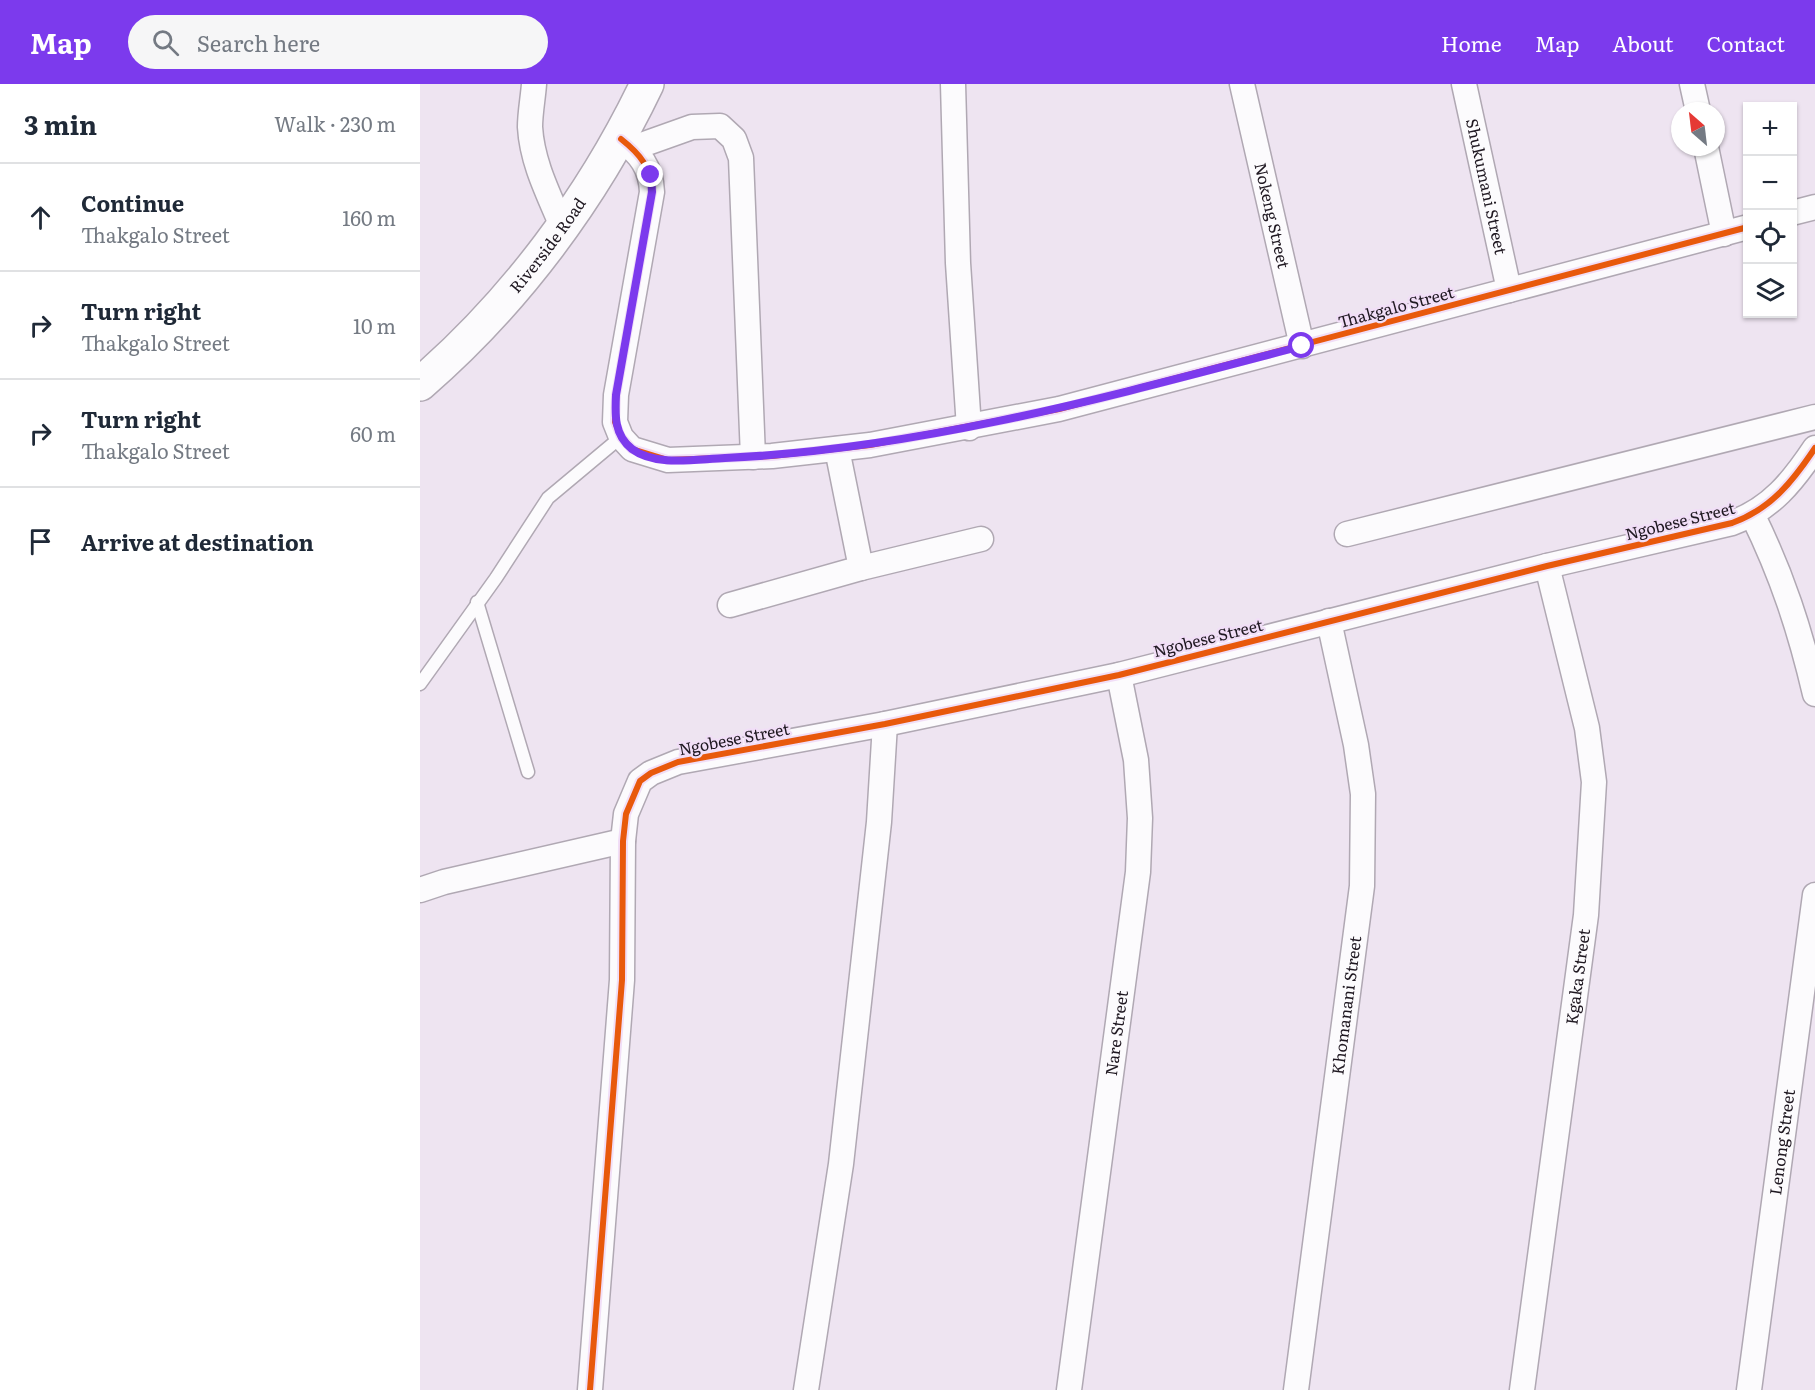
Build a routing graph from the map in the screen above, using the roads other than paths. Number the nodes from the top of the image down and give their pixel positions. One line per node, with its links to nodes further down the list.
1 (534, 84): 12 (street)
2 (647, 84): 8 (street, Riverside Road)
3 (953, 84): 19 (street)
4 (1242, 84): 16 (street, Nokeng Street)
5 (1464, 84): 15 (street, Shukumani Street)
6 (1692, 84): 7 (street)
7 (1696, 102)
8 (627, 143): 12 (street, Riverside Road); 20 (street); 23 (street)
9 (1708, 156): 14 (street)
10 (1815, 207): 11 (street)
11 (1797, 212)
12 (562, 225): 17 (street, Riverside Road)
13 (1743, 228): 14 (street, Thakgalo Street)
14 (1724, 234): 15 (street, Thakgalo Street)
15 (1509, 290): 16 (street, Thakgalo Street)
16 (1302, 346): 19 (street, Thakgalo Street)
17 (420, 384)
18 (1815, 417): 25 (street)
19 (969, 428): 22 (street, Thakgalo Street)
20 (621, 437): 23 (street, Thakgalo Street); 29 (lane)
21 (1815, 448): 24 (street, Ngobese Street)
22 (837, 449): 23 (street, Thakgalo Street); 28 (street)
23 (753, 457)
24 (1753, 516): 27 (street, Ngobese Street); 34 (street)
25 (1347, 534)
26 (981, 539): 28 (street)
27 (1547, 566): 31 (street, Ngobese Street); 44 (street, Kgaka Street)
28 (861, 568): 30 (street)
29 (477, 602): 33 (lane); 36 (lane)
30 (730, 605)
31 (1329, 621): 32 (street, Ngobese Street); 43 (street, Khomanani Street)
32 (1119, 675): 35 (street, Ngobese Street); 42 (street, Nare Street)
33 (420, 684)
34 (1815, 694)
35 (885, 724): 37 (street, Ngobese Street); 41 (street)
36 (528, 772)
37 (623, 841): 38 (street); 40 (street, Ngobese Street)
38 (420, 890)
39 (1815, 894): 45 (street, Lenong Street)
40 (590, 1390)
41 (806, 1390)
42 (1069, 1390)
43 (1296, 1390)
44 (1522, 1390)
45 (1749, 1390)

